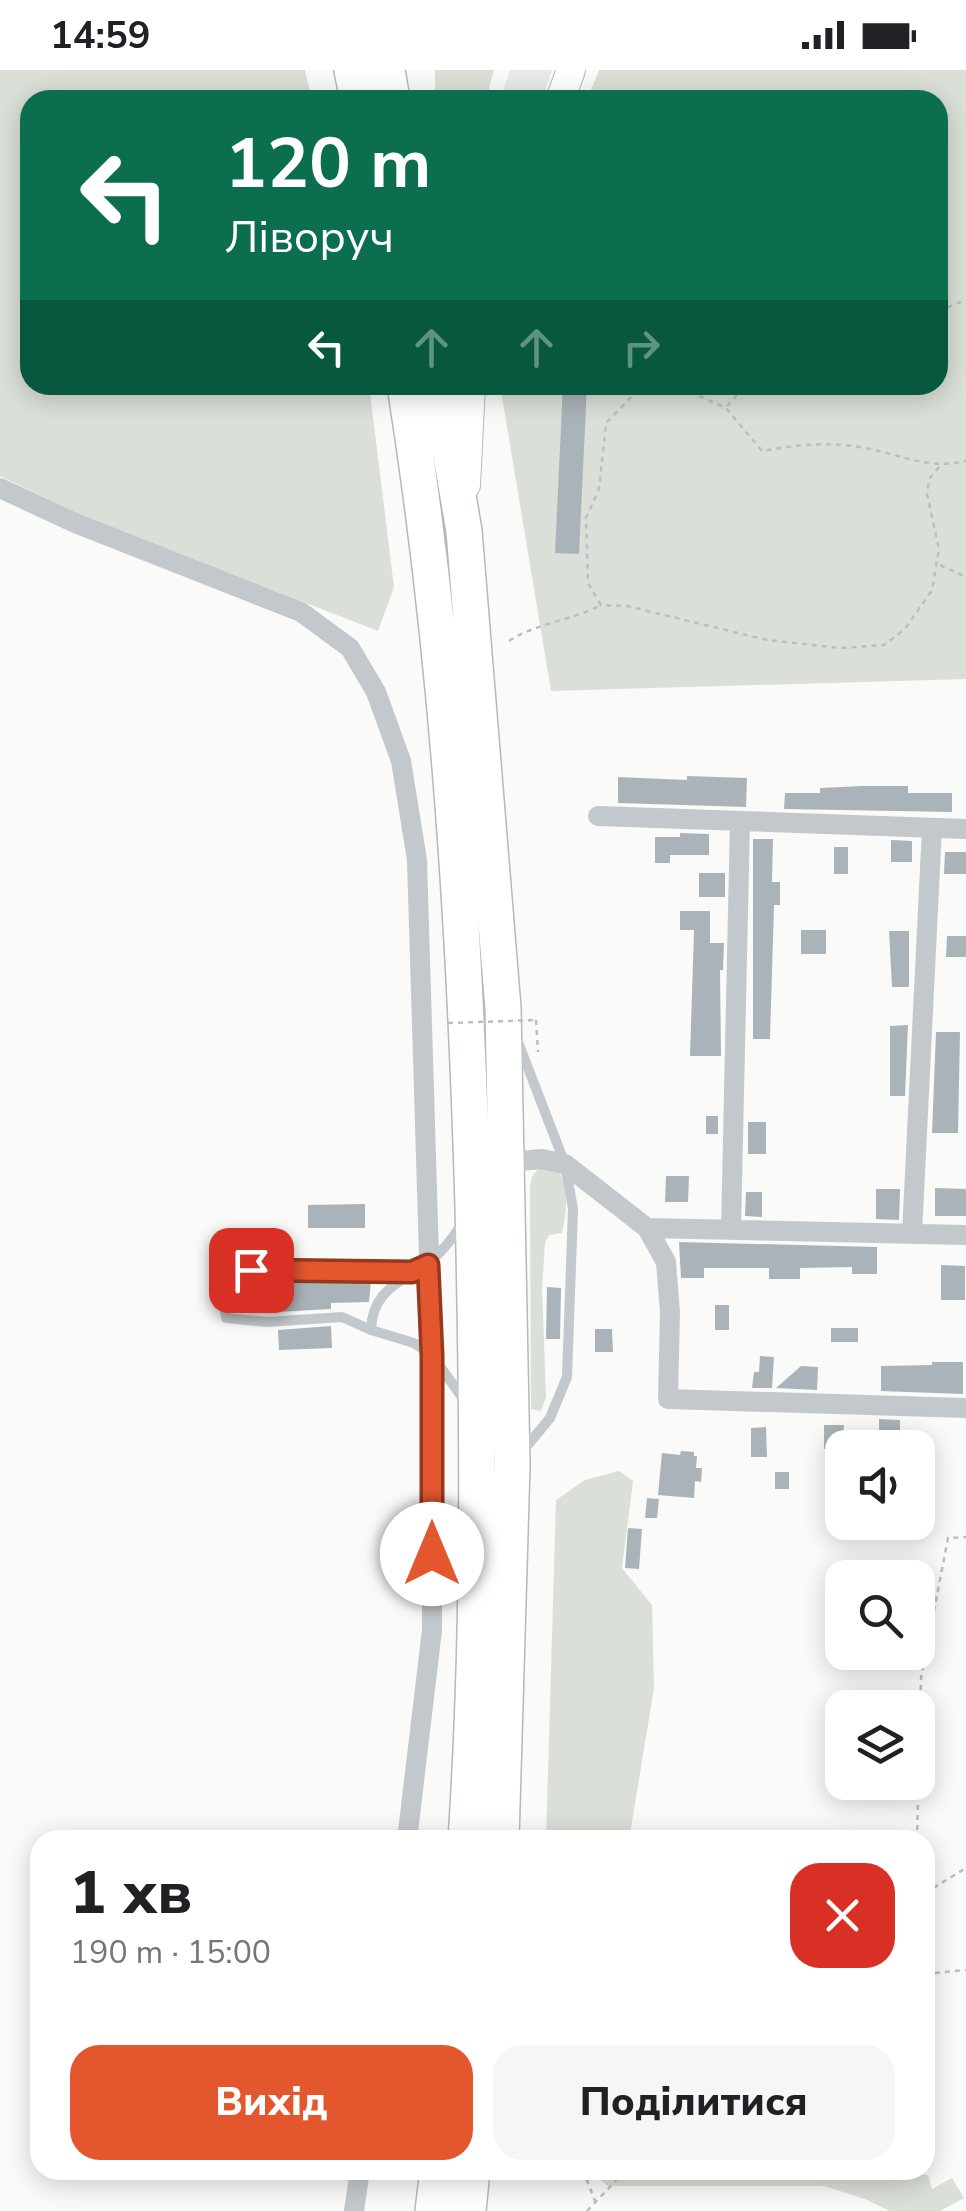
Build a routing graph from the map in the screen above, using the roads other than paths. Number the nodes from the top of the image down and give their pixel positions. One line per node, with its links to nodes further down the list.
1 (406, 395): 13 (highway)
2 (442, 395): 5 (highway)
3 (471, 395): 5 (street)
4 (0, 488): 18 (street)
5 (464, 531): 10 (highway)
6 (598, 816): 7 (street)
7 (740, 821): 8 (street); 15 (street)
8 (932, 828): 9 (street); 16 (street)
9 (966, 829)
10 (520, 1014): 11 (highway); 12 (lane)
11 (508, 1162): 12 (street); 23 (highway)
12 (565, 1164): 14 (street); 23 (lane)
13 (472, 1208): 18 (lane); 22 (highway)
14 (647, 1228): 15 (street); 21 (street)
15 (732, 1230): 16 (street)
16 (912, 1234): 17 (street)
17 (966, 1234)
18 (420, 1268): 19 (lane); 19 (lane); 20 (street)
19 (371, 1330): 20 (lane)
20 (432, 1355): 22 (lane); 24 (street)
21 (966, 1408)
22 (479, 1428): 25 (highway)
23 (512, 1464): 26 (highway)
24 (408, 1830)
25 (467, 1830)
26 (501, 1830)
27 (359, 2180): 30 (street)
28 (437, 2180): 31 (highway)
29 (471, 2180): 32 (highway)
30 (354, 2211)
31 (433, 2211)
32 (468, 2211)

